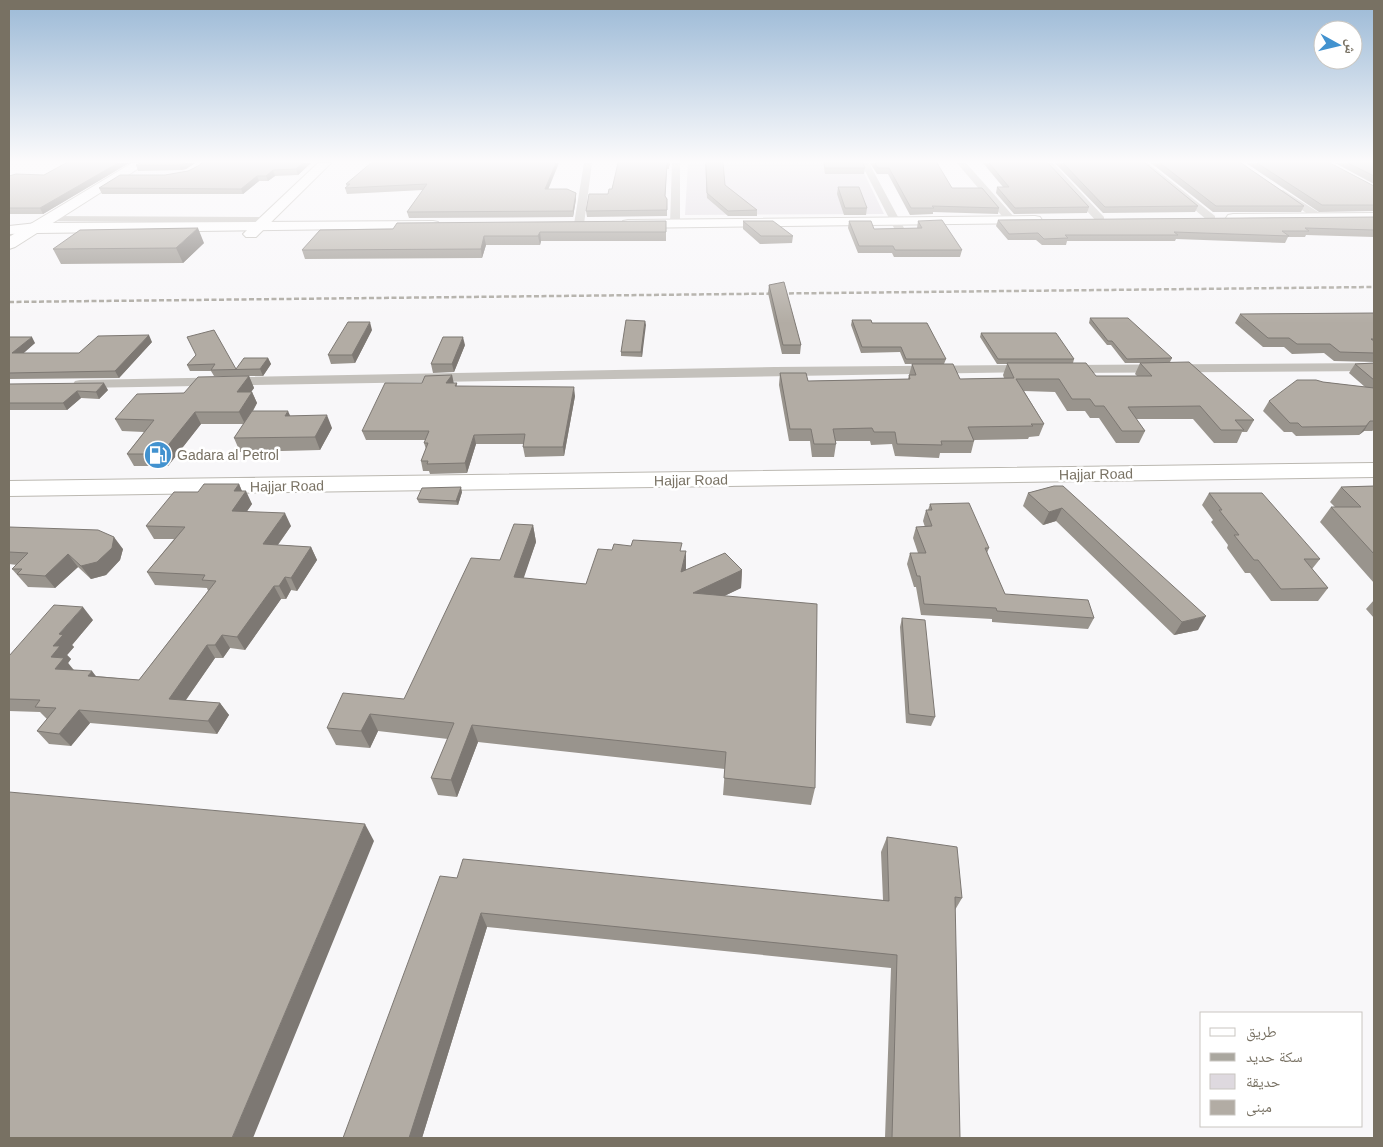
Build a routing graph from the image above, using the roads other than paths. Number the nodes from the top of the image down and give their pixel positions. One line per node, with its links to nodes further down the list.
1 (54, 217): 13 (main road)
2 (274, 217): 22 (main road)
3 (276, 217): 22 (main road)
4 (598, 217): 20 (street)
5 (675, 217): 18 (street)
6 (893, 217): 19 (street)
7 (1008, 217): 14 (street)
8 (1095, 217): 16 (street)
9 (1200, 217): 15 (street)
10 (1319, 217): 11 (main road); 15 (main road)
11 (1345, 217)
12 (1184, 218): 15 (main road)
13 (50, 219): 21 (main road); 22 (street)
14 (1011, 220): 19 (main road); 19 (main road)
15 (1205, 221): 17 (main road)
16 (1100, 222)
17 (1374, 223)
18 (675, 224): 19 (main road); 20 (main road)
19 (898, 225): 20 (main road)
20 (600, 227): 23 (main road)
21 (37, 228): 22 (main road); 25 (main road)
22 (263, 228): 24 (main road); 25 (main road)
23 (561, 228)
24 (446, 229)
25 (12, 237)
26 (1374, 367): 27 (street)
27 (66, 384)
28 (1374, 470): 29 (main road, Hajjar Road)
29 (9, 489)

